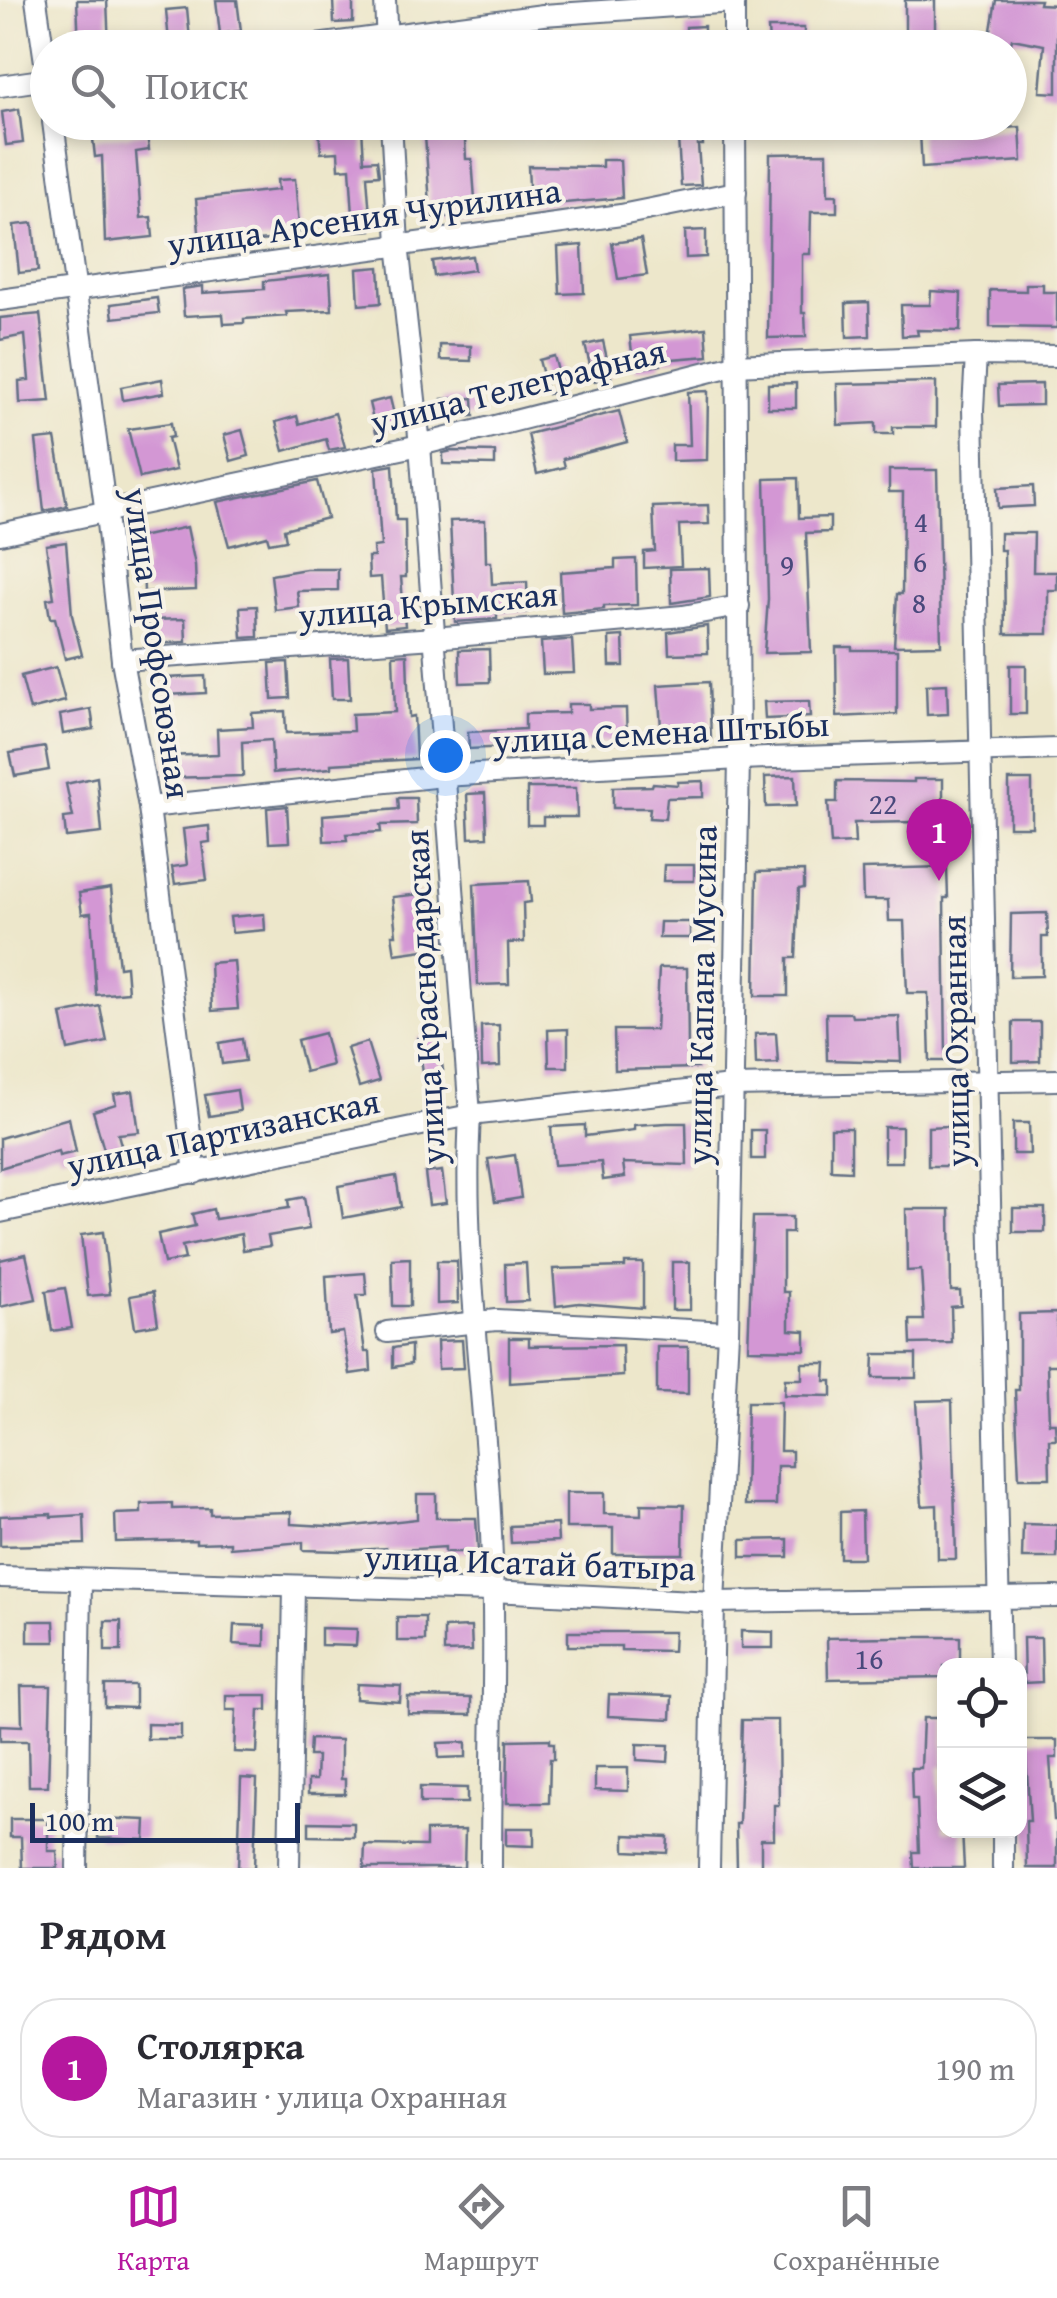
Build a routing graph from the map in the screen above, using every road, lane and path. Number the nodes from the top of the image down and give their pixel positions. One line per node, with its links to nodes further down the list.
1 (36, 0): 4 (street)
2 (385, 0): 5 (street)
3 (734, 1): 6 (street); 7 (street)
4 (40, 30)
5 (386, 30)
6 (458, 30)
7 (734, 30)
8 (30, 83): 9 (street)
9 (0, 86)
10 (55, 140): 15 (street, улица Профсоюзная)
11 (392, 140): 14 (street, улица Краснодарская)
12 (735, 140): 13 (street, улица Капана Мусина)
13 (736, 192): 14 (street, улица Арсения Чурилина); 19 (street, улица Капана Мусина)
14 (398, 244): 15 (street, улица Арсения Чурилина); 20 (street, улица Краснодарская)
15 (76, 290): 16 (street, улица Арсения Чурилина); 21 (street, улица Профсоюзная)
16 (0, 300)
17 (976, 355): 18 (street, улица Телеграфная); 19 (street, улица Телеграфная); 27 (street, улица Охранная)
18 (1057, 356)
19 (735, 365): 20 (street, улица Телеграфная); 23 (street, улица Капана Мусина)
20 (420, 446): 21 (street, улица Телеграфная); 24 (street, улица Краснодарская)
21 (106, 514): 22 (street, улица Телеграфная); 25 (street, улица Профсоюзная)
22 (0, 534)
23 (739, 606): 24 (street, улица Крымская); 28 (street, улица Капана Мусина)
24 (434, 638): 25 (street, улица Крымская); 29 (street, улица Краснодарская)
25 (122, 660): 30 (street, улица Профсоюзная)
26 (1057, 749): 27 (street, улица Семена Штыбы)
27 (980, 752): 28 (street, улица Семена Штыбы); 32 (street, улица Охранная)
28 (739, 759): 29 (street, улица Семена Штыбы); 33 (street, улица Капана Мусина)
29 (443, 776): 30 (street, улица Семена Штыбы); 34 (street, улица Краснодарская)
30 (149, 806): 35 (street, улица Профсоюзная)
31 (1057, 1080): 32 (street, улица Партизанская)
32 (987, 1081): 33 (street, улица Партизанская); 45 (street, улица Охранная)
33 (731, 1086): 34 (street, улица Партизанская); 39 (street, улица Капана Мусина)
34 (470, 1115): 35 (street, улица Партизанская); 37 (street, улица Краснодарская)
35 (195, 1173): 36 (street, улица Партизанская)
36 (0, 1212)
37 (474, 1322): 38 (street); 39 (street); 43 (street, улица Краснодарская)
38 (386, 1332)
39 (728, 1332): 46 (street, улица Капана Мусина)
40 (0, 1577): 41 (street, улица Исатай батыра)
41 (81, 1580): 42 (street, улица Исатай батыра); 49 (street)
42 (294, 1587): 43 (street, улица Исатай батыра); 50 (street)
43 (491, 1591): 46 (street, улица Исатай батыра); 51 (street, улица Краснодарская)
44 (1057, 1597): 45 (street, улица Исатай батыра)
45 (999, 1598): 46 (street, улица Исатай батыра); 47 (street, улица Охранная)
46 (714, 1602): 52 (street, улица Капана Мусина)
47 (1000, 1658)
48 (1002, 1838): 53 (street)
49 (77, 1868)
50 (288, 1868)
51 (491, 1868)
52 (709, 1868)
53 (1003, 1868)

